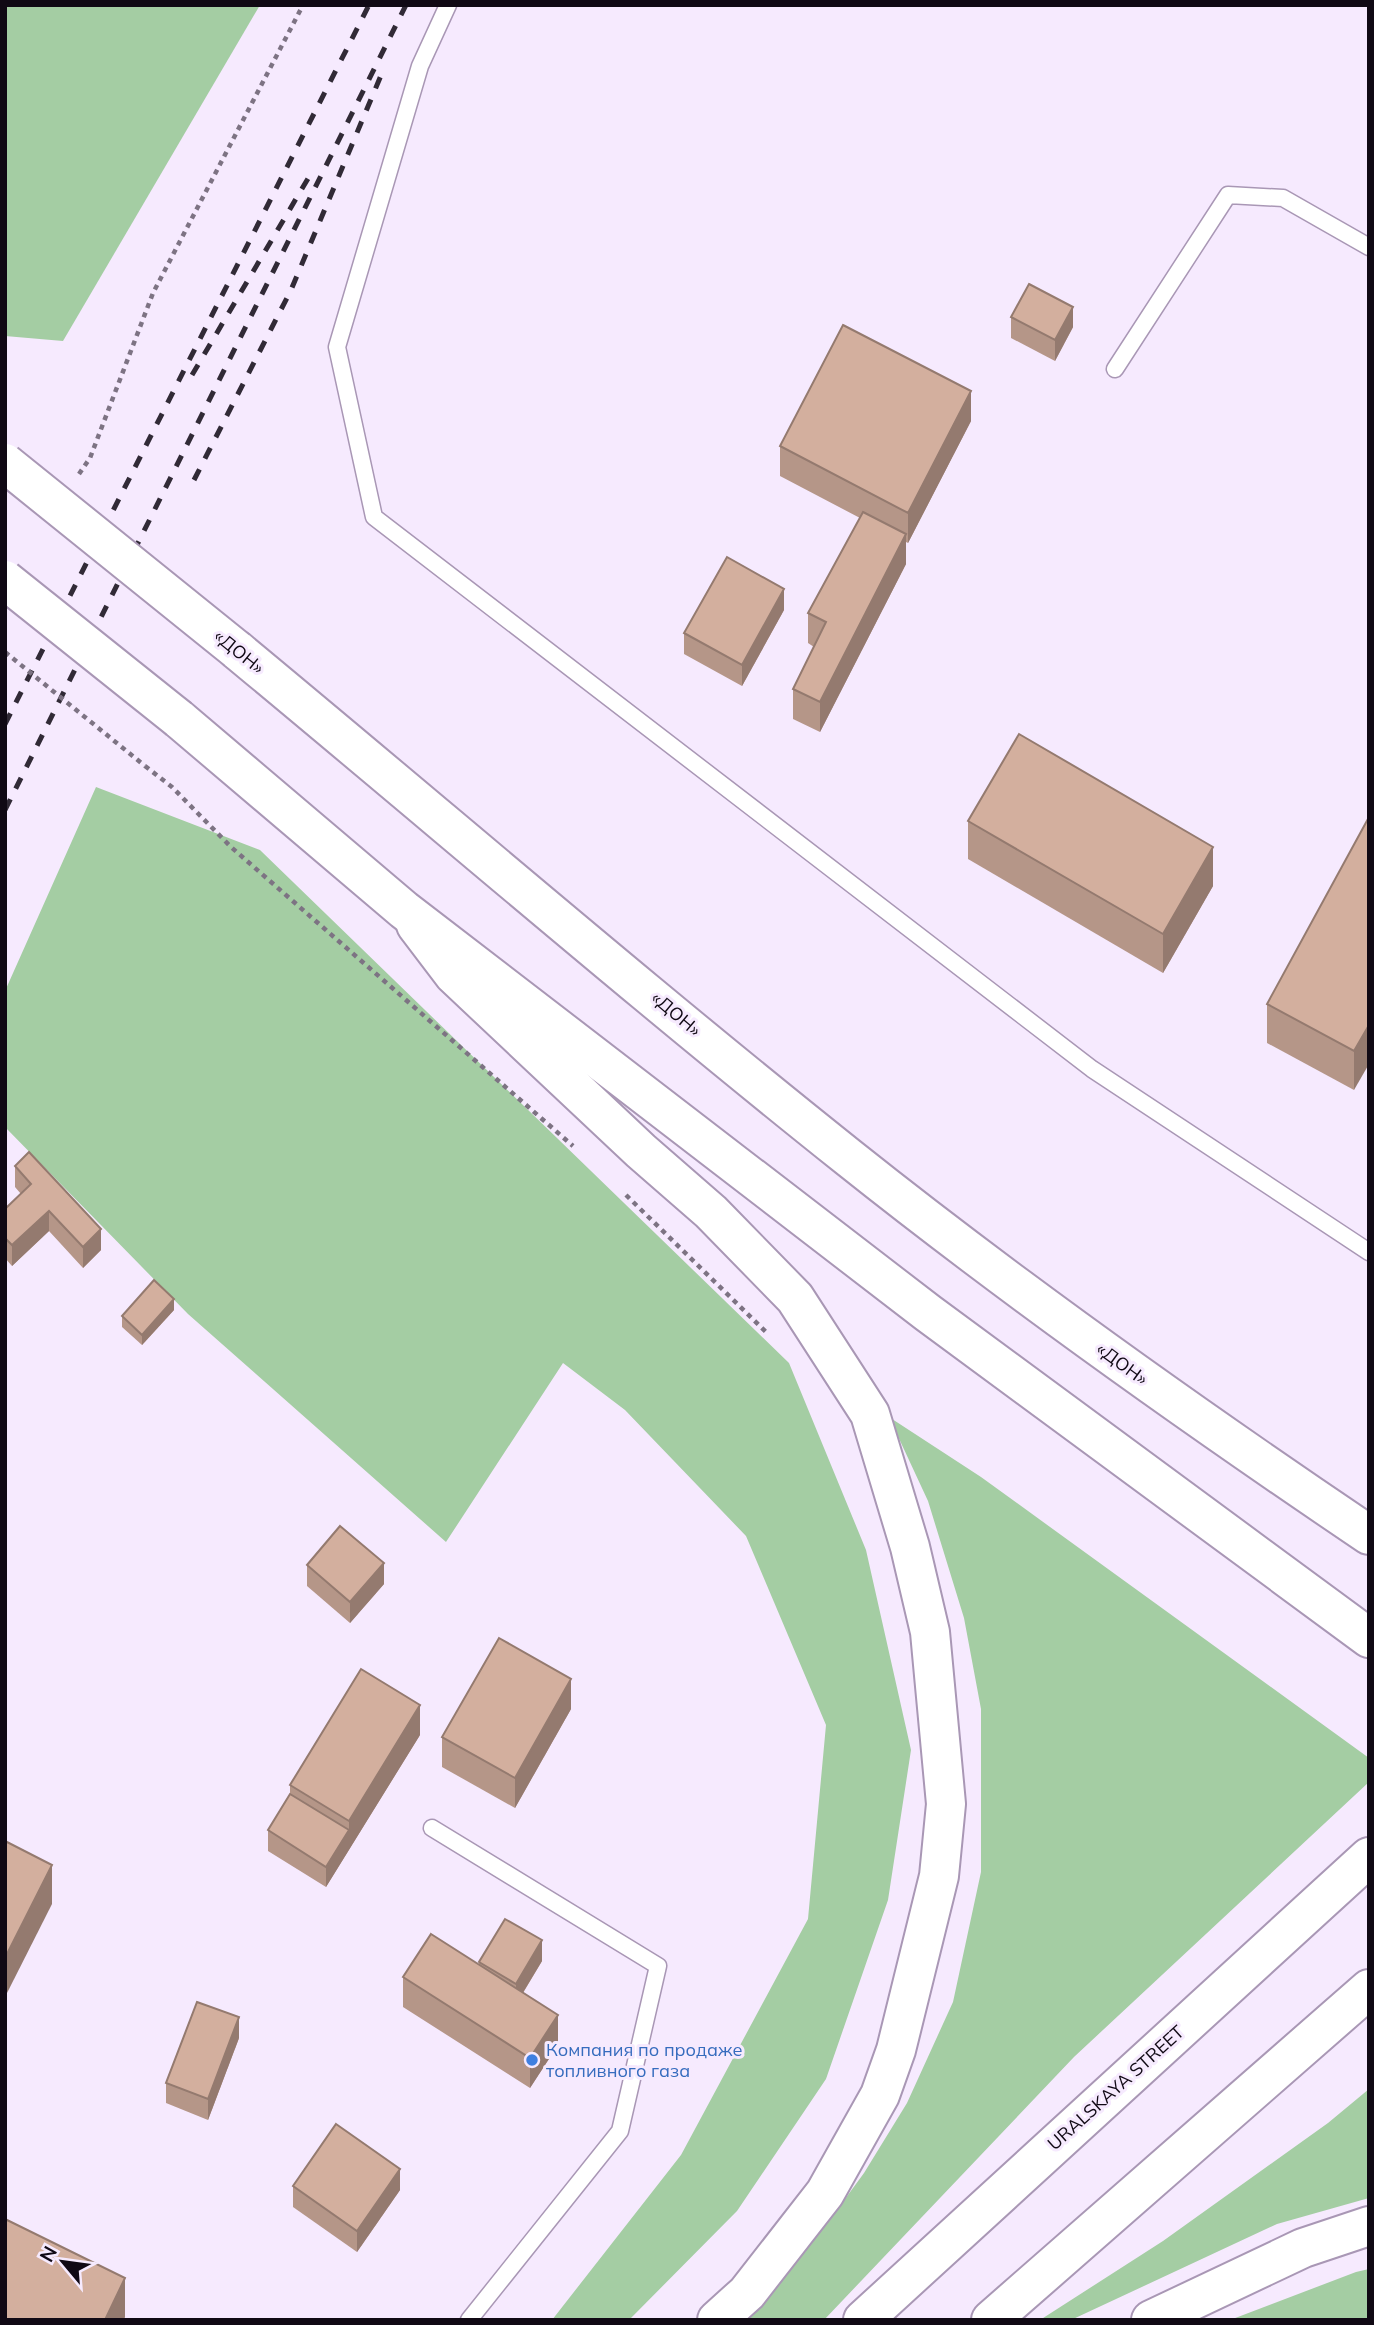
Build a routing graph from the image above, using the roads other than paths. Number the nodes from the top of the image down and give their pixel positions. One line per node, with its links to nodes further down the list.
1 (448, 5): 7 (lane)
2 (1369, 247): 3 (lane)
3 (1115, 369)
4 (5, 463): 8 (main road, «ДОН», bridge)
5 (5, 580): 6 (main road, bridge)
6 (404, 910): 9 (main road); 15 (main road)
7 (1369, 1252)
8 (1369, 1535)
9 (1369, 1639)
10 (432, 1828): 14 (lane)
11 (1369, 1857): 16 (main road, URALSKAYA STREET)
12 (1369, 1989): 17 (main road)
13 (1369, 2226): 18 (main road)
14 (469, 2320)
15 (717, 2320)
16 (863, 2320)
17 (991, 2320)
18 (1151, 2320)

